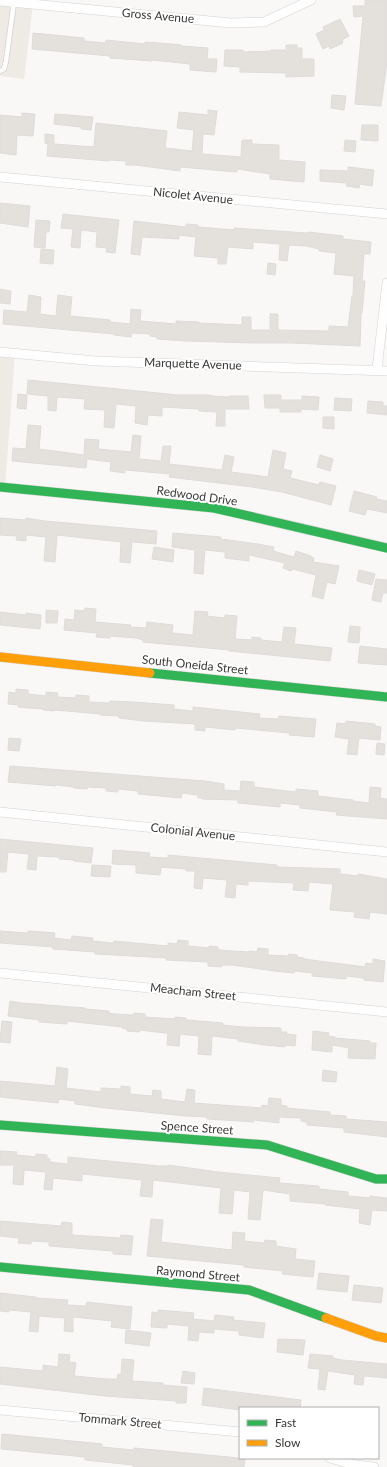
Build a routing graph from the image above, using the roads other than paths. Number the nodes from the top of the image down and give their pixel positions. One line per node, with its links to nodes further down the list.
1 (290, 0): 6 (street)
2 (311, 0): 6 (street, Gross Avenue)
3 (0, 1): 4 (street, Gross Avenue)
4 (14, 2): 5 (street, Gross Avenue); 7 (lane)
5 (41, 2): 6 (street, Gross Avenue)
6 (292, 9)
7 (0, 71)
8 (0, 177): 9 (street, Nicolet Avenue)
9 (387, 214)
10 (387, 283): 12 (street)
11 (0, 352): 12 (street, Marquette Avenue)
12 (377, 369): 13 (street, Marquette Avenue)
13 (387, 371)
14 (0, 487): 15 (street, Redwood Drive)
15 (387, 548)
16 (0, 657): 17 (street, South Oneida Street)
17 (387, 697)
18 (0, 812): 19 (street, Colonial Avenue)
19 (387, 852)
20 (0, 973): 21 (street, Meacham Street)
21 (387, 1012)
22 (0, 1125): 23 (street, Spence Street)
23 (387, 1179)
24 (0, 1267): 25 (street, Raymond Street)
25 (387, 1338)
26 (0, 1410): 27 (street, Tommark Street)
27 (239, 1432)
28 (334, 1459): 29 (street)
29 (374, 1467)

